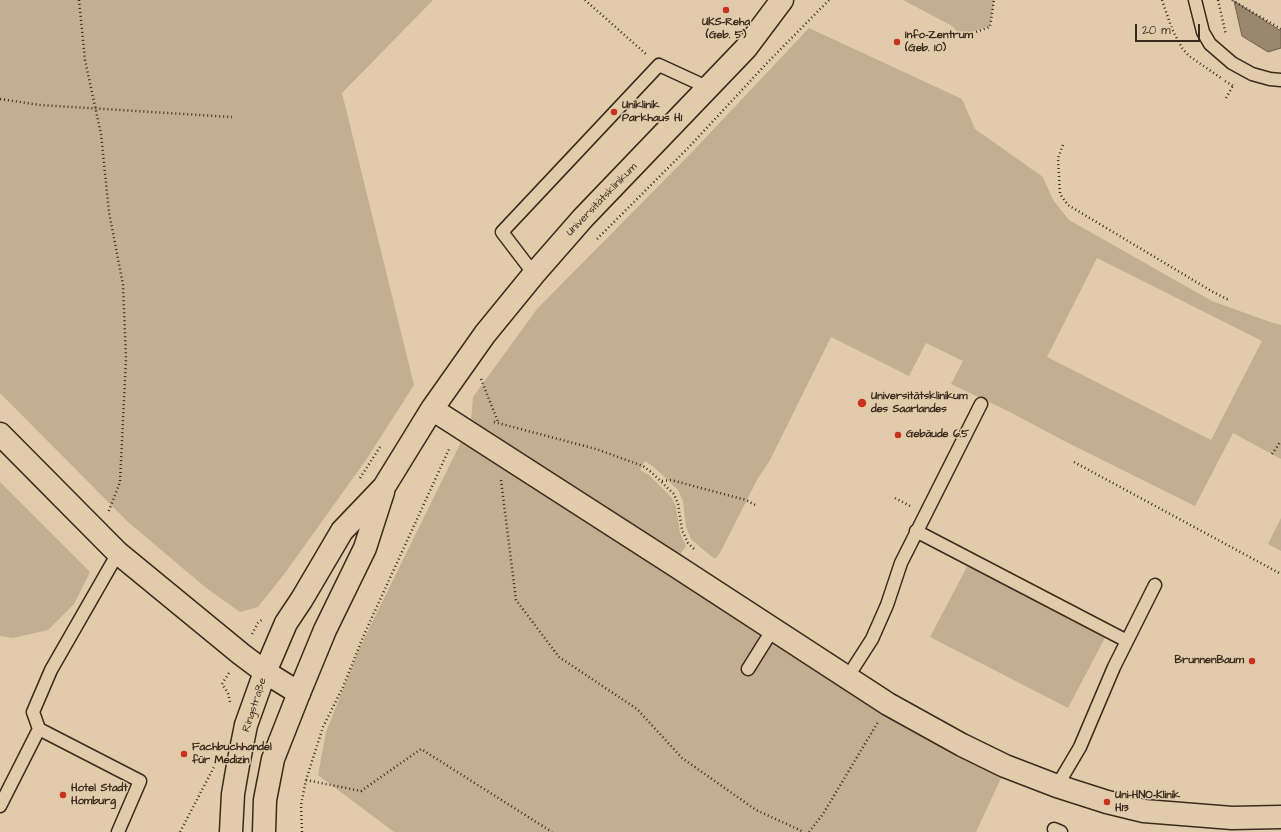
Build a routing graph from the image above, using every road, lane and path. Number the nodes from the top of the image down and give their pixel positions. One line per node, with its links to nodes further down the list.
1 (79, 0): 16 (path)
2 (585, 0): 11 (path)
3 (782, 0): 14 (street, Universitätsklinikum)
4 (829, 0): 19 (path)
5 (994, 0): 10 (path)
6 (1162, 0): 12 (path)
7 (1195, 0): 13 (lane)
8 (1232, 0): 9 (path)
9 (1281, 29)
10 (961, 37)
11 (659, 65): 14 (lane); 20 (lane)
12 (1207, 70)
13 (1281, 80)
14 (709, 88): 20 (street, Universitätsklinikum)
15 (0, 99): 16 (path)
16 (96, 109): 17 (path); 37 (path)
17 (232, 117)
18 (1063, 145): 21 (path)
19 (595, 240)
20 (534, 274): 24 (street, Universitätsklinikum)
21 (1229, 300)
22 (477, 382): 26 (path)
23 (981, 404): 36 (lane)
24 (432, 409): 27 (street); 34 (street, Universitätsklinikum)
25 (492, 421): 26 (path)
26 (498, 423): 33 (path)
27 (460, 426): 30 (street); 53 (path)
28 (0, 434): 37 (street)
29 (1281, 441): 31 (path)
30 (497, 450): 42 (street); 63 (path)
31 (1272, 454)
32 (1074, 462): 40 (path)
33 (661, 482): 35 (path); 38 (path)
34 (384, 487): 45 (street, Ringstraße); 48 (street)
35 (757, 506)
36 (916, 531): 43 (lane); 46 (lane)
37 (99, 534): 39 (street)
38 (688, 543)
39 (118, 553): 45 (street); 51 (lane)
40 (1281, 574)
41 (1155, 585): 43 (lane)
42 (773, 629): 44 (lane); 46 (street)
43 (1127, 641): 54 (lane)
44 (748, 669)
45 (265, 672): 48 (street); 59 (street, Ringstraße)
46 (847, 678): 50 (street)
47 (222, 684): 49 (path)
48 (299, 693): 60 (street)
49 (231, 704)
50 (888, 704): 54 (street); 64 (path)
51 (39, 729): 55 (lane); 57 (lane)
52 (216, 764): 58 (path)
53 (306, 780): 61 (path); 62 (path)
54 (1057, 786): 56 (street)
55 (0, 806)
56 (1281, 817)
57 (118, 832)
58 (180, 832)
59 (231, 832)
60 (264, 832)
61 (302, 832)
62 (552, 832)
63 (804, 832)
64 (809, 832)

